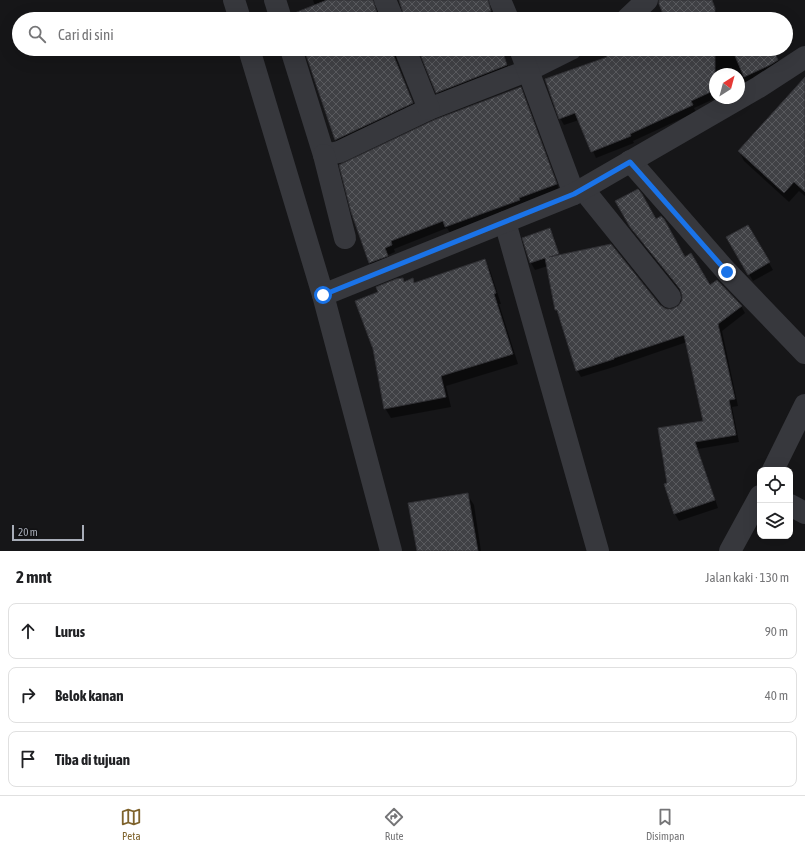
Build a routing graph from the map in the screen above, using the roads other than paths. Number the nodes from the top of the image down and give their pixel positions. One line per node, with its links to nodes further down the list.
1 (234, 0): 6 (street)
2 (275, 0): 7 (street)
3 (385, 0): 8 (street)
4 (500, 0): 9 (street)
5 (647, 0): 10 (street)
6 (238, 12)
7 (279, 12)
8 (390, 12)
9 (505, 12)
10 (634, 12)
11 (251, 56): 24 (street)
12 (293, 56): 19 (street)
13 (408, 56): 18 (street)
14 (523, 56): 17 (street)
15 (557, 56): 17 (street)
16 (805, 58): 20 (street)
17 (529, 70): 18 (street); 21 (street)
18 (429, 109): 19 (street)
19 (324, 155): 23 (street)
20 (630, 162): 21 (street); 26 (street)
21 (578, 191): 22 (street); 25 (street)
22 (505, 222): 24 (street); 33 (street)
23 (345, 238)
24 (323, 295): 32 (street)
25 (670, 297)
26 (805, 353)
27 (805, 406): 28 (street)
28 (774, 467)
29 (757, 502): 34 (street)
30 (793, 507): 31 (street)
31 (805, 513)
32 (391, 551)
33 (598, 551)
34 (730, 551)

